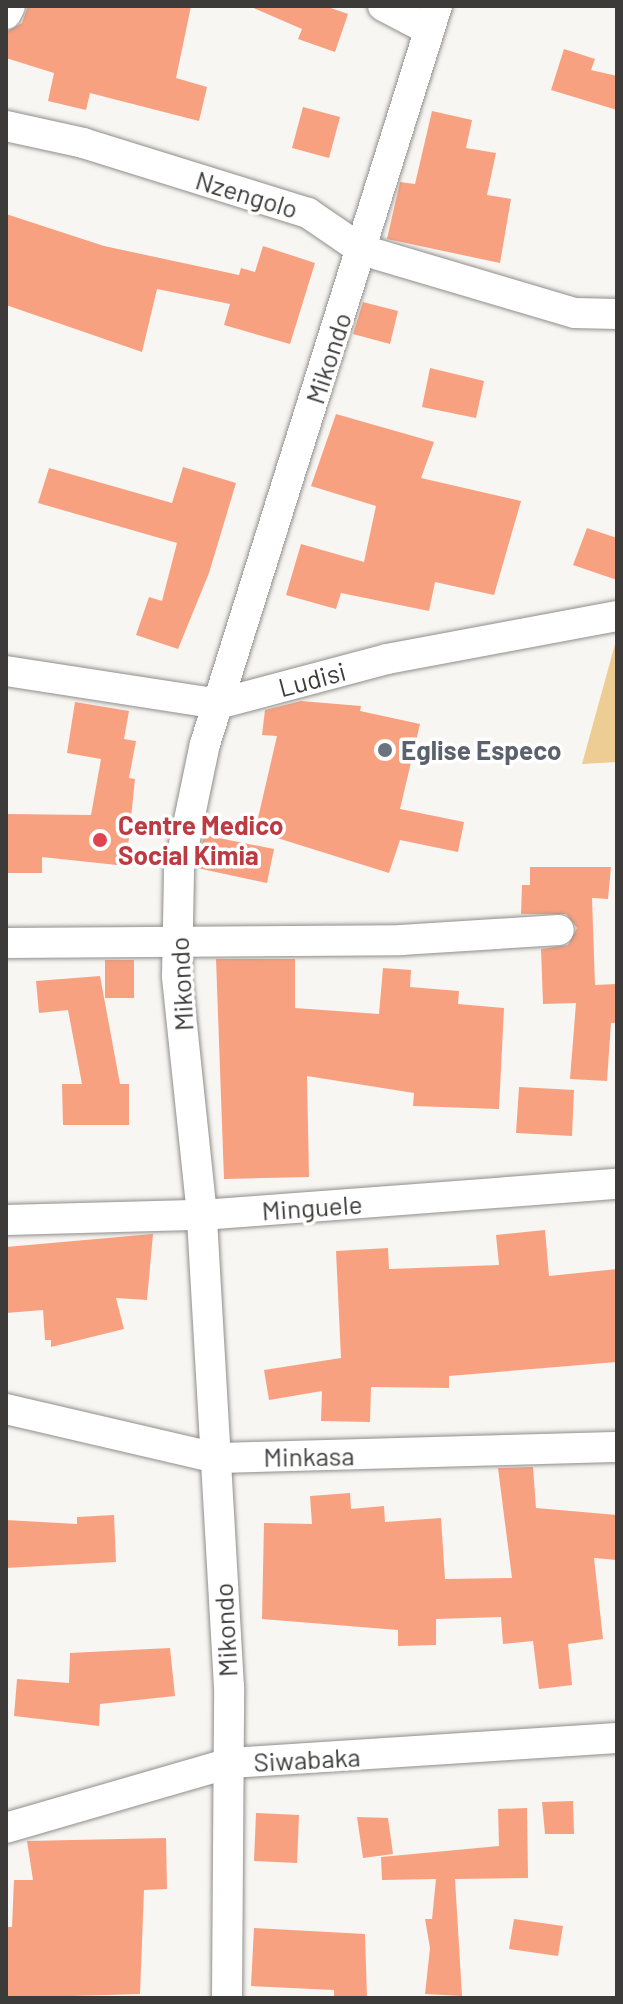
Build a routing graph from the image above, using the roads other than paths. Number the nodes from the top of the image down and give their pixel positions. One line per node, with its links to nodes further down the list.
1 (10, 6): 3 (street)
2 (383, 6): 4 (street)
3 (6, 14)
4 (433, 18): 6 (street, Mikondo)
5 (6, 126): 6 (street, Nzengolo)
6 (362, 250): 7 (street, Nzengolo); 10 (street, Mikondo)
7 (617, 314)
8 (617, 616): 10 (street, Ludisi)
9 (6, 671): 10 (street, Ludisi)
10 (218, 704): 12 (street, Mikondo)
11 (559, 930): 12 (street)
12 (177, 939): 13 (street); 15 (street, Mikondo)
13 (6, 943)
14 (617, 1184): 15 (street, Minguele)
15 (202, 1215): 16 (street, Minguele); 19 (street, Mikondo)
16 (6, 1220)
17 (6, 1409): 19 (street, Minkasa)
18 (617, 1447): 19 (street, Minkasa)
19 (216, 1458): 21 (street, Mikondo)
20 (617, 1738): 21 (street, Siwabaka)
21 (230, 1763): 22 (street, Siwabaka); 23 (street, Mikondo)
22 (6, 1828)
23 (227, 1998)

